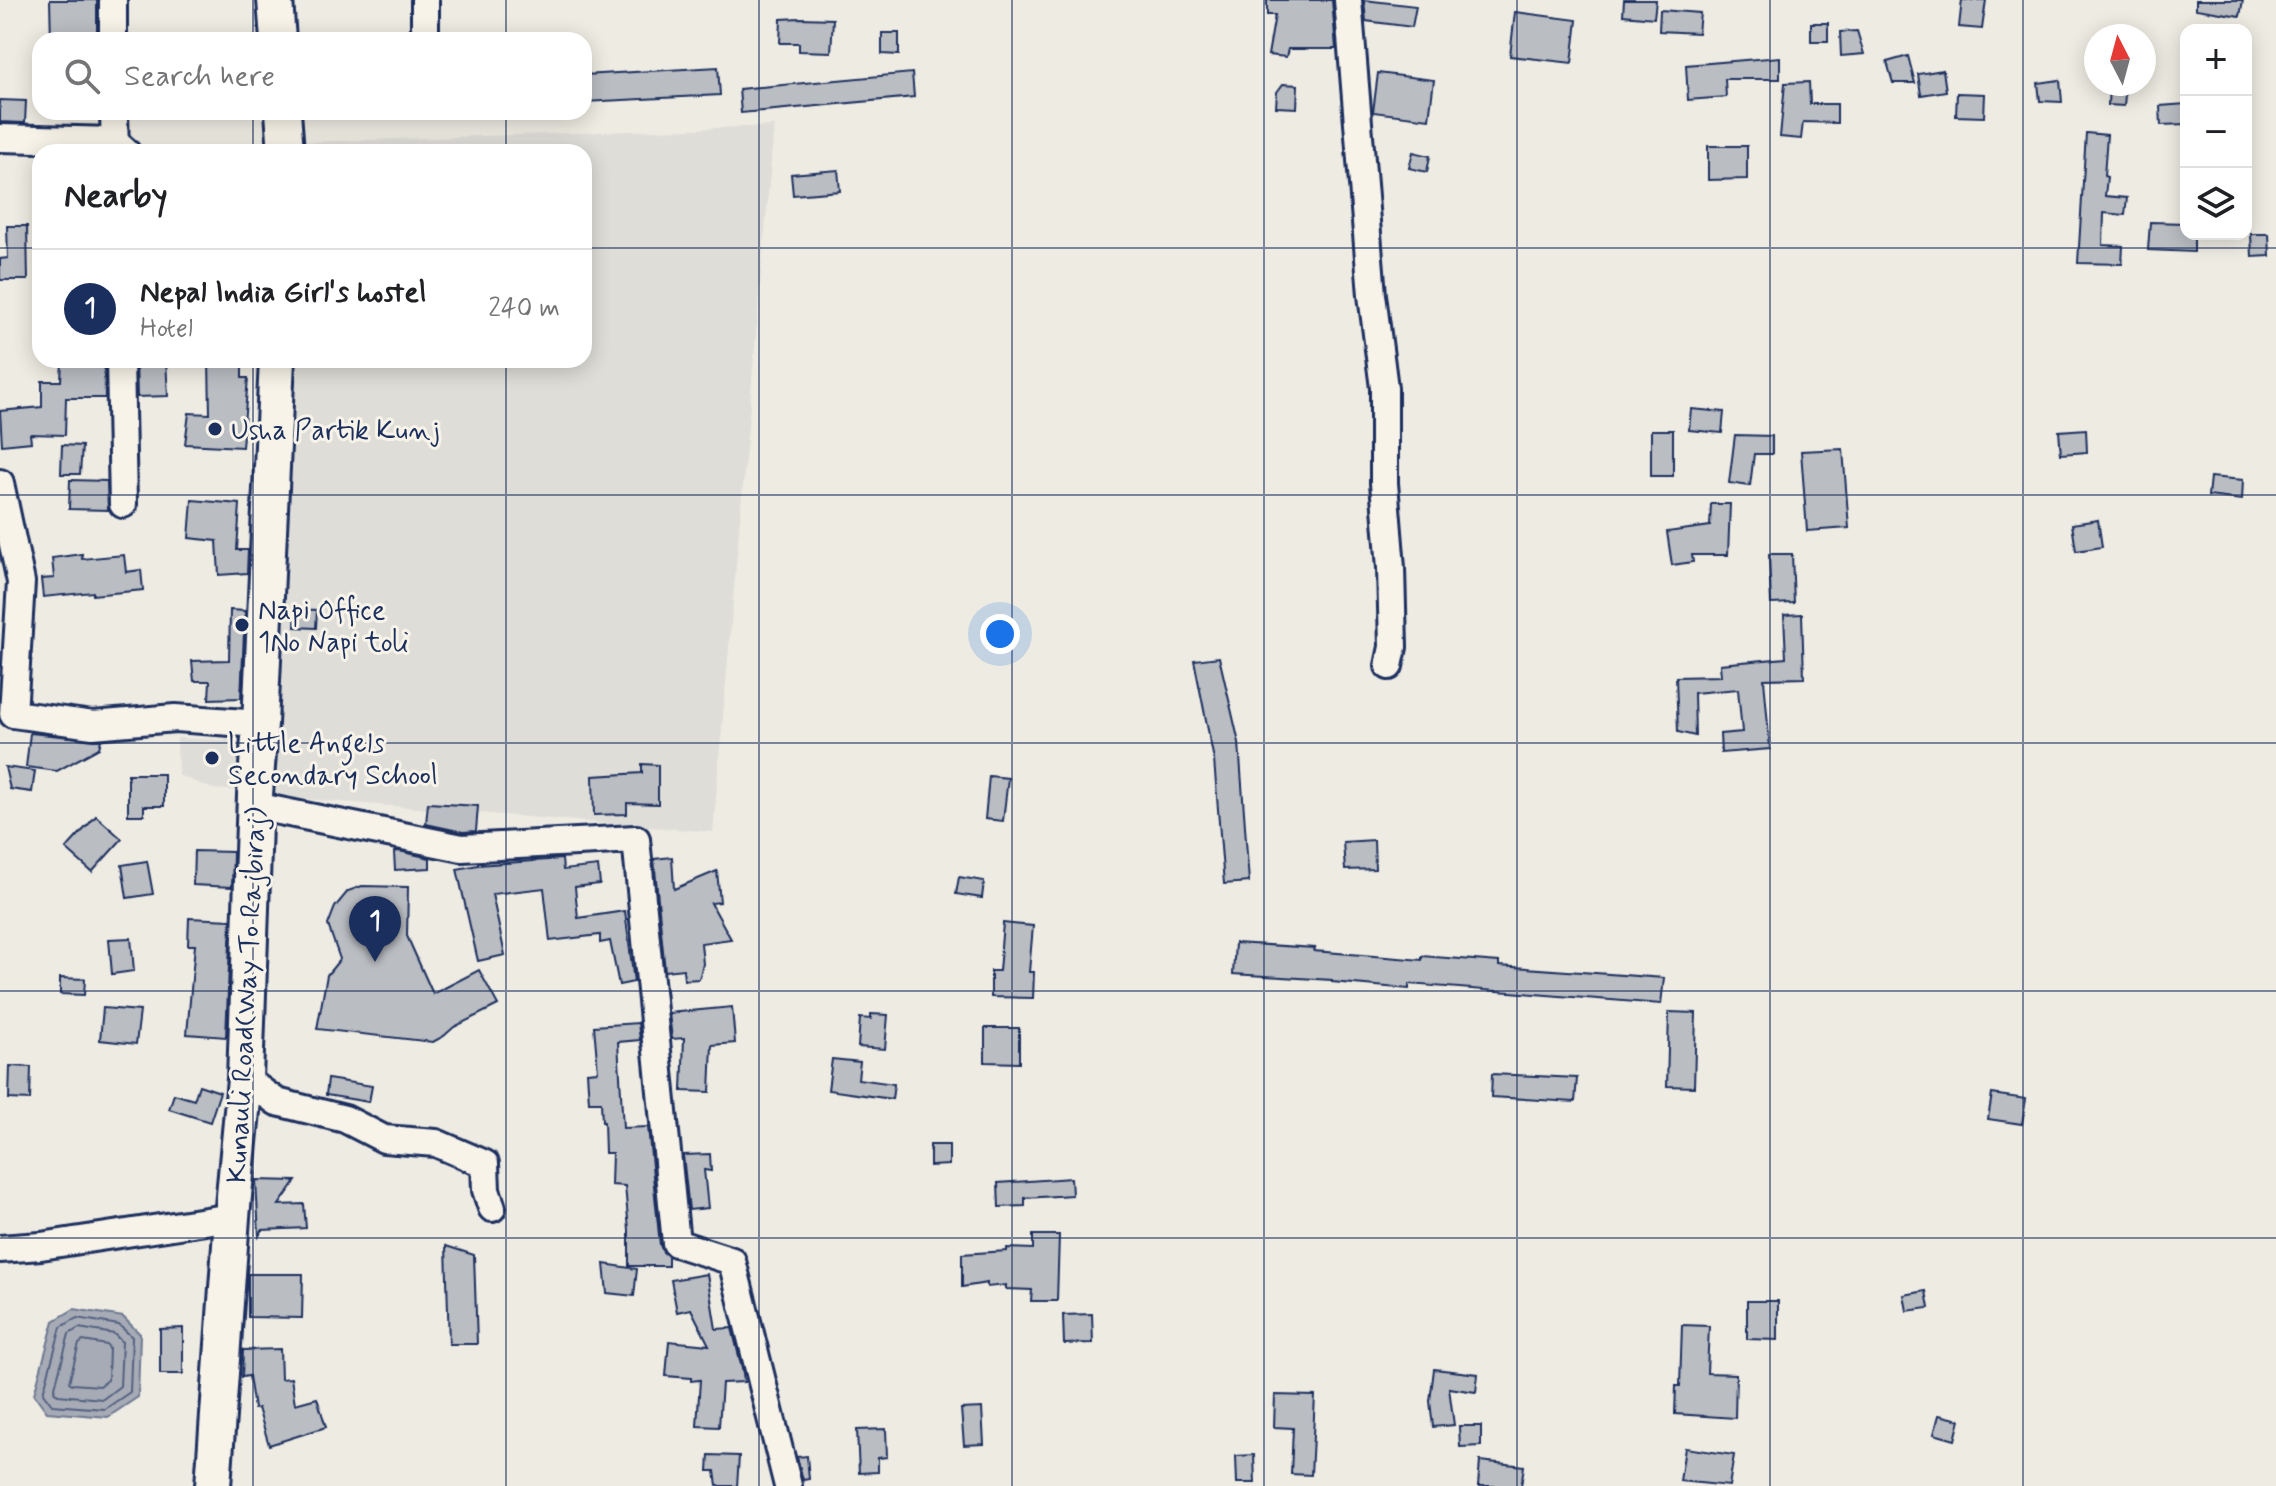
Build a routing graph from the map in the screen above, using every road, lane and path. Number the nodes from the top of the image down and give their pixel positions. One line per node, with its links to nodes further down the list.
1 (113, 0): 5 (street)
2 (275, 0): 6 (main road)
3 (425, 0): 7 (street)
4 (1348, 0): 18 (street)
5 (113, 32)
6 (277, 32)
7 (425, 32)
8 (115, 120): 12 (street)
9 (284, 120): 13 (main road)
10 (0, 138): 11 (street)
11 (71, 144)
12 (118, 144)
13 (285, 144)
14 (120, 368): 17 (street)
15 (277, 368): 20 (main road, Kunauli Road(Way To Rajbiraj))
16 (0, 483): 19 (street)
17 (123, 504)
18 (1389, 666)
19 (6, 713): 20 (street)
20 (260, 724): 21 (main road, Kunauli Road(Way To Rajbiraj))
21 (255, 806): 22 (main road, Kunauli Road(Way To Rajbiraj)); 27 (street)
22 (245, 1079): 23 (street); 24 (main road, Kunauli Road(Way To Rajbiraj))
23 (492, 1208)
24 (232, 1217): 25 (street); 26 (main road, Kunauli Road(Way To Rajbiraj))
25 (0, 1249)
26 (213, 1486)
27 (788, 1486)

